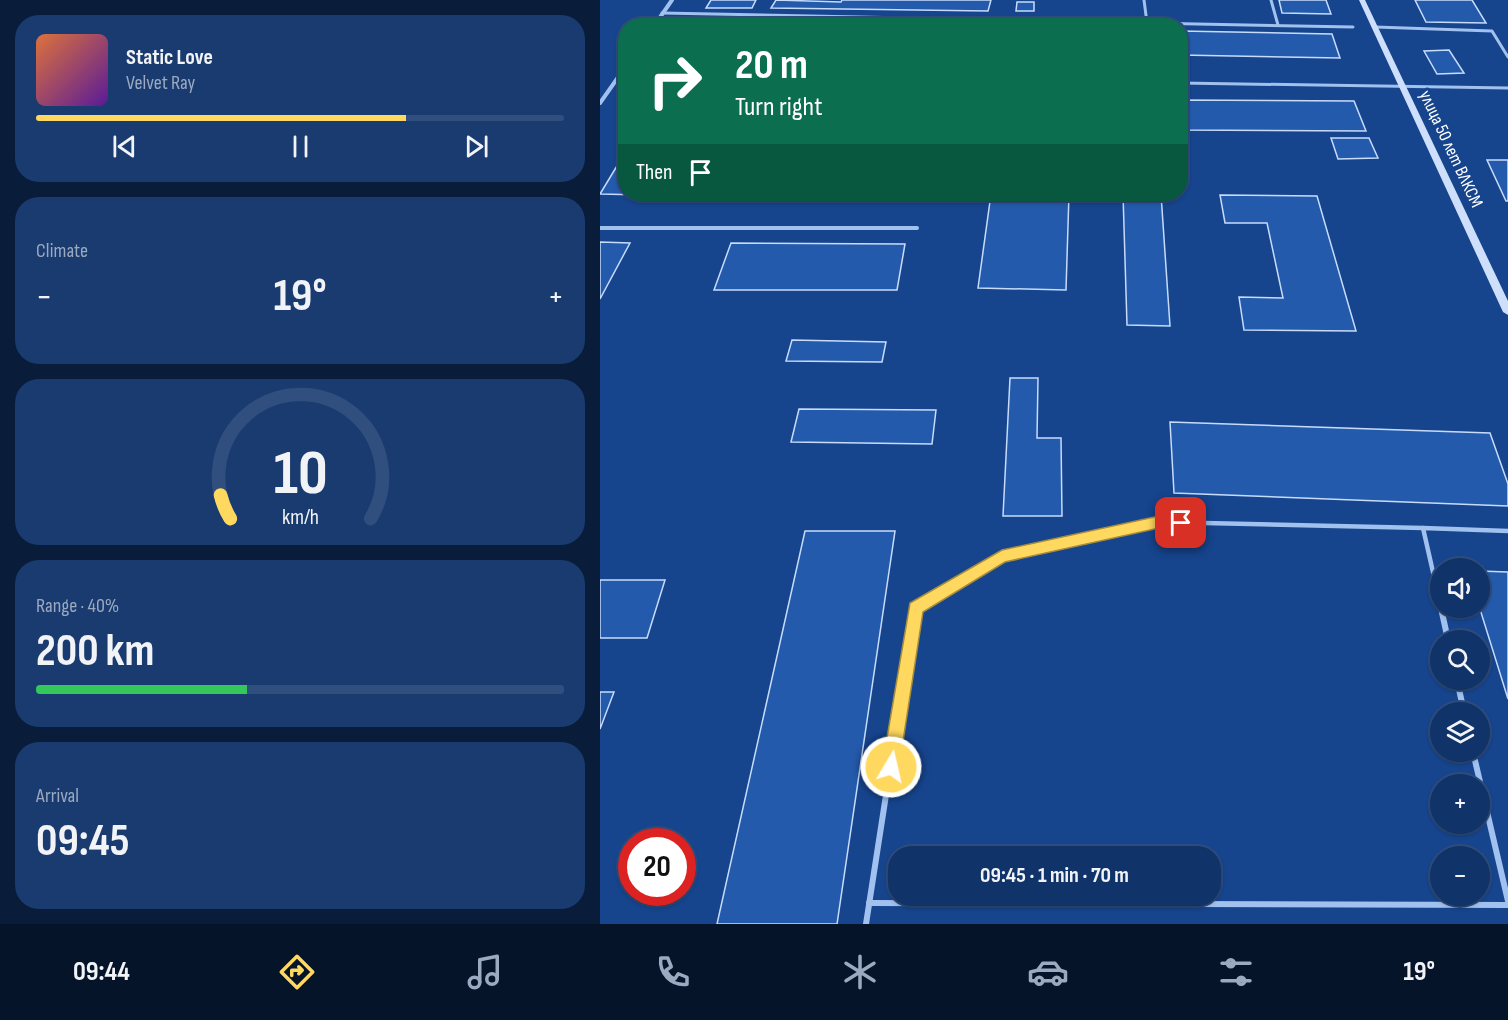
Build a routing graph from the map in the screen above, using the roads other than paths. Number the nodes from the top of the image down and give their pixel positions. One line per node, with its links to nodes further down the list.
1 (672, 0): 5 (street)
2 (1144, 0): 8 (lane)
3 (1271, 0): 10 (lane)
4 (1362, 0): 12 (main road, улица 50 лет ВЛКСМ)
5 (662, 13): 6 (street); 7 (lane)
6 (659, 18)
7 (882, 18)
8 (1146, 18)
9 (1188, 24): 10 (lane)
10 (1278, 25): 11 (lane)
11 (1353, 27)
12 (1375, 27): 13 (lane); 16 (main road, улица 50 лет ВЛКСМ)
13 (1508, 57)
14 (618, 77): 18 (street)
15 (1188, 83): 16 (lane)
16 (1404, 87): 17 (lane); 21 (main road, улица 50 лет ВЛКСМ)
17 (1508, 88)
18 (600, 103)
19 (600, 228): 20 (lane)
20 (917, 228)
21 (1508, 312)
22 (1423, 528): 23 (lane); 24 (lane); 26 (lane)
23 (1508, 531)
24 (1430, 560)
25 (1475, 762): 27 (lane)
26 (869, 903): 27 (lane); 28 (lane)
27 (1508, 903)
28 (866, 924)

